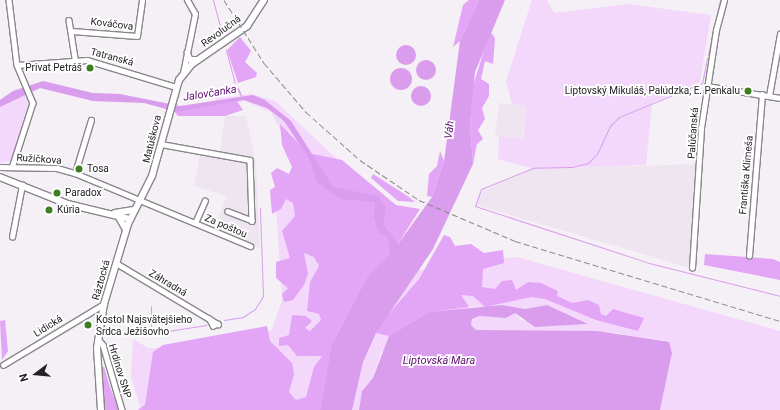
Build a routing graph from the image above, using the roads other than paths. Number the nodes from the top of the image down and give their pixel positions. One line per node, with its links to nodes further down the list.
1 (9, 0): 12 (street)
2 (142, 0): 7 (street, Kováčova)
3 (187, 0): 9 (street, Matúškova)
4 (264, 0): 11 (main road, Revolučná)
5 (724, 0): 14 (street, Palúčanská)
6 (69, 20): 7 (street)
7 (72, 31): 10 (street)
8 (780, 34): 17 (street)
9 (186, 50): 11 (street); 13 (street, Matúškova)
10 (74, 58): 12 (street, Tatranská); 15 (street, Tatranská)
11 (199, 59): 13 (main road, Revolučná)
12 (17, 65): 21 (street)
13 (183, 73): 15 (main road, Matúškova)
14 (707, 86): 16 (street); 38 (street, Palúčanská)
15 (176, 87): 20 (main road, Matúškova)
16 (762, 95): 17 (street); 36 (street, Františka Klimeša)
17 (769, 96): 18 (street)
18 (780, 98)
19 (91, 120): 23 (street)
20 (161, 144): 26 (main road, Matúškova); 29 (street)
21 (14, 165): 22 (street, Ružičkova); 23 (street, Ružičkova)
22 (0, 166)
23 (76, 173): 26 (street, Ružičkova)
24 (0, 177): 25 (street)
25 (22, 185): 30 (street); 34 (street)
26 (141, 200): 28 (main road, Matúškova); 32 (street, Za poštou)
27 (204, 201): 32 (street, Za poštou)
28 (135, 210): 30 (street); 31 (main road, Matúškova)
29 (228, 212)
30 (116, 214): 31 (street); 33 (street)
31 (130, 219): 33 (main road, Matúškova)
32 (195, 223): 35 (street, Za poštou)
33 (126, 229): 37 (main road, Ráztocká)
34 (12, 237)
35 (250, 246)
36 (748, 256)
37 (116, 263): 39 (main road, Ráztocká); 40 (street, Záhradná)
38 (692, 268)
39 (104, 304): 41 (main road, Ráztocká); 42 (street, Lidická)
40 (209, 319)
41 (98, 339): 43 (main road, Ráztocká); 44 (street, Hrdinov SNP)
42 (3, 365)
43 (101, 410)
44 (122, 410)

